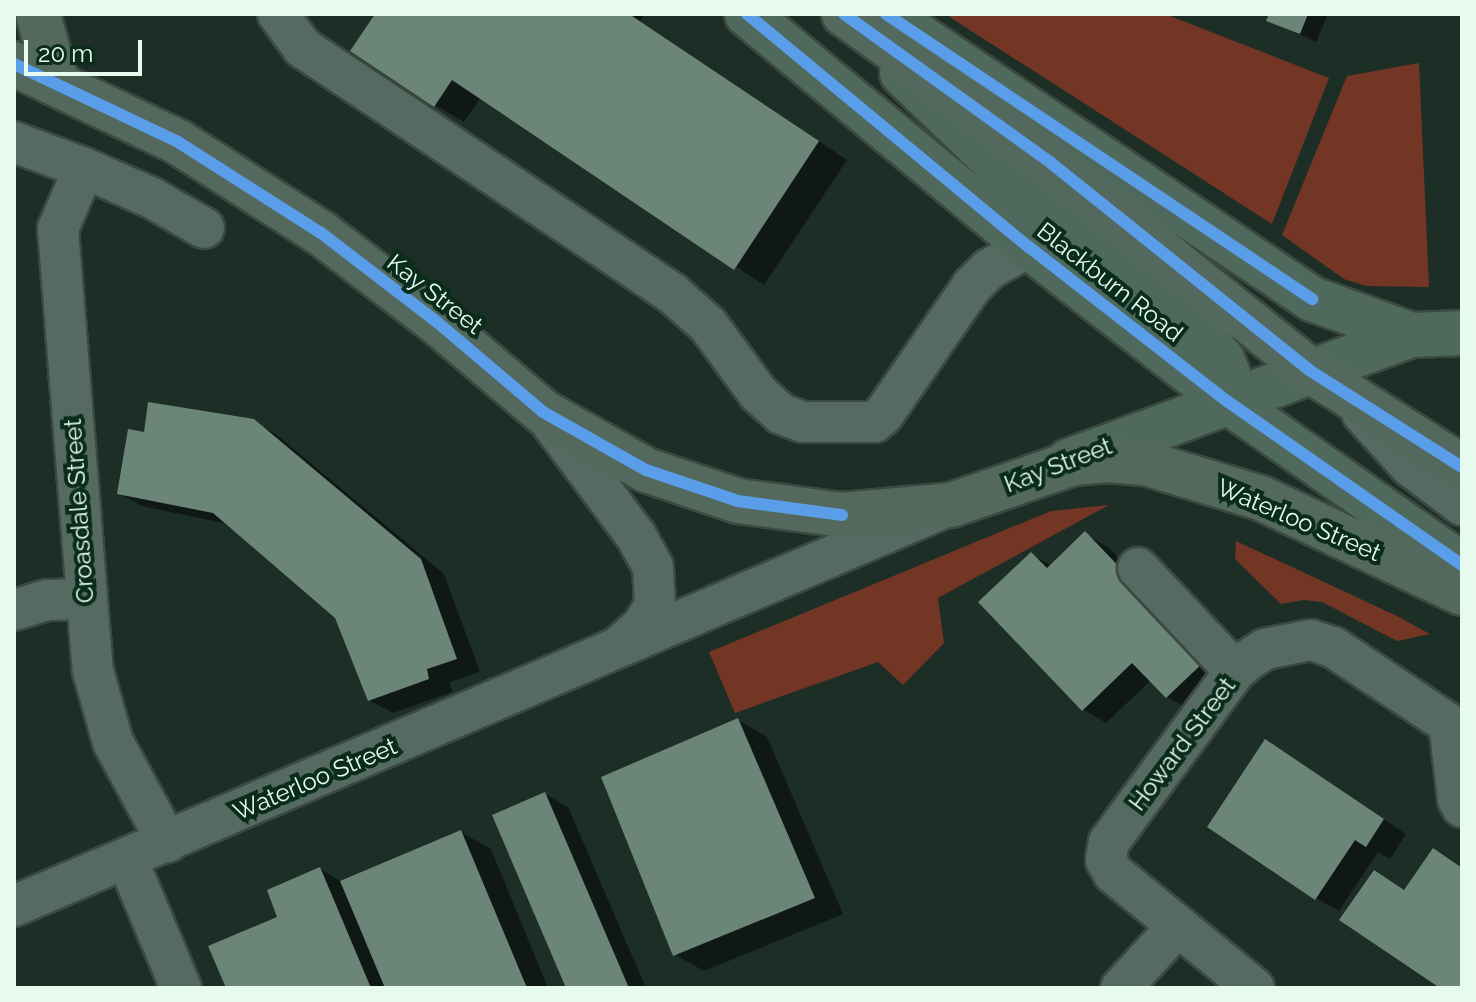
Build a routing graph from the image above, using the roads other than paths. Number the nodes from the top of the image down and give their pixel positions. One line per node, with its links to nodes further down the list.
1 (38, 14): 7 (highway)
2 (278, 14): 11 (street)
3 (747, 14): 11 (main road, Blackburn Road)
4 (843, 14): 14 (highway); 15 (main road)
5 (886, 14): 13 (main road)
6 (14, 64): 7 (highway, Kay Street)
7 (57, 84): 16 (highway, Kay Street)
8 (14, 142): 9 (street)
9 (84, 168): 10 (street); 24 (street, Croasdale Street)
10 (204, 228)
11 (1029, 247): 15 (main road, Blackburn Road)
12 (1462, 333): 13 (main road)
13 (1412, 335): 14 (main road, Kay Street)
14 (1326, 381): 15 (main road, Kay Street); 17 (highway); 20 (street)
15 (1227, 401): 18 (main road, Kay Street); 21 (main road, Blackburn Road)
16 (543, 412): 19 (highway, Kay Street); 26 (street)
17 (1462, 467)
18 (1037, 473): 19 (highway, Kay Street); 23 (highway, Waterloo Street)
19 (951, 505): 26 (street, Waterloo Street)
20 (1462, 505)
21 (1462, 565)
22 (1138, 568): 27 (street)
23 (1462, 593)
24 (86, 599): 25 (street); 29 (street, Croasdale Street)
25 (14, 610)
26 (616, 651): 29 (street, Waterloo Street)
27 (1235, 671): 28 (street, Howard Street); 32 (street, Howard Street)
28 (1462, 807)
29 (167, 842): 30 (street, Waterloo Street)
30 (127, 859): 31 (street, Waterloo Street); 33 (street)
31 (14, 906)
32 (1178, 926): 34 (street); 35 (street, Howard Street)
33 (181, 988)
34 (1121, 988)
35 (1254, 988)

